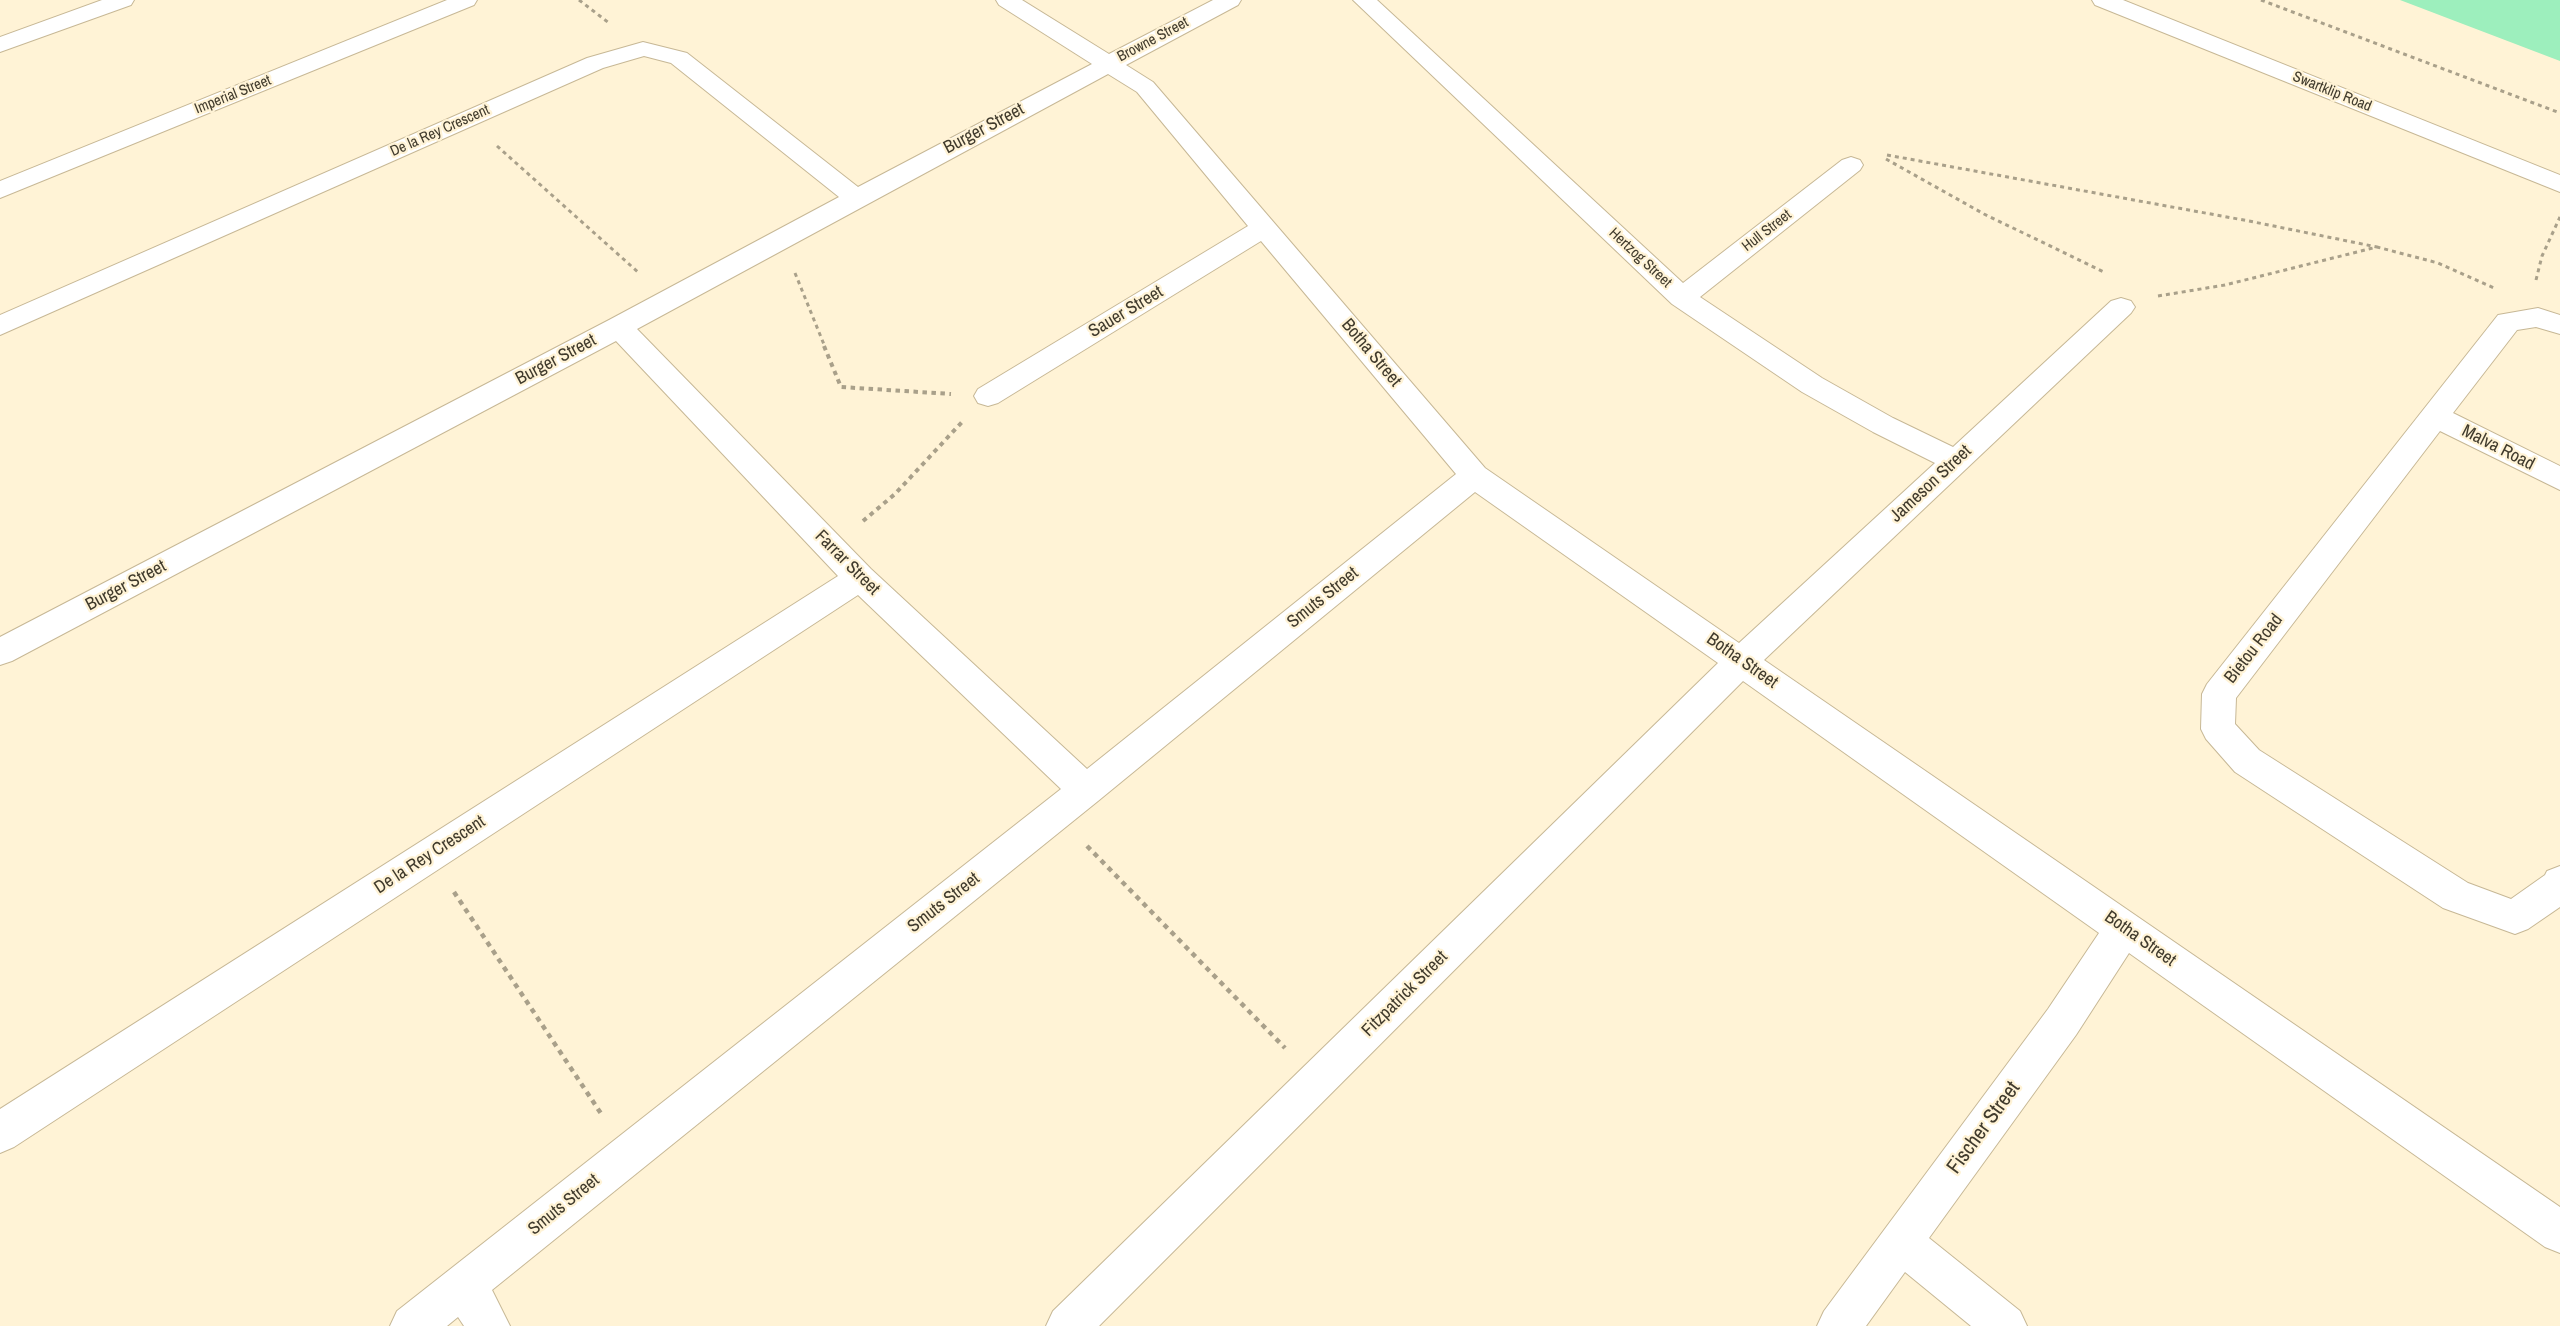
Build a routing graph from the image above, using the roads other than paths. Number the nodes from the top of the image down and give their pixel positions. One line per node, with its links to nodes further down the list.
1 (123, 0): 7 (street)
2 (466, 0): 11 (street, Imperial Street)
3 (1007, 0): 8 (street, Botha Street)
4 (1230, 0): 8 (street, Browne Street)
5 (1364, 0): 14 (street, Hertzog Street)
6 (2103, 0): 10 (street, Swartklip Road)
7 (0, 45)
8 (1109, 63): 12 (street, Burger Street); 13 (street, Botha Street)
9 (1851, 165): 14 (street, Hull Street)
10 (2560, 184)
11 (0, 190)
12 (856, 198): 17 (street, De la Rey Crescent); 18 (street, Burger Street)
13 (1265, 227): 19 (street, Sauer Street); 22 (street, Botha Street)
14 (1682, 298): 21 (street, Hertzog Street)
15 (2121, 307): 21 (street, Jameson Street)
16 (2545, 314): 20 (street, Bietou Road)
17 (0, 326)
18 (618, 327): 24 (street, Farrar Street); 25 (street, Burger Street)
19 (988, 396)
20 (2437, 417): 23 (street, Malva Road); 28 (street, Bietou Road)
21 (1956, 461): 26 (street, Jameson Street)
22 (1474, 476): 26 (street, Botha Street); 27 (street, Smuts Street)
23 (2560, 478)
24 (860, 578): 27 (street, Farrar Street); 30 (street, De la Rey Crescent)
25 (0, 652)
26 (1742, 662): 29 (street, Botha Street); 36 (street, Fitzpatrick Street)
27 (1086, 790): 33 (street, Smuts Street)
28 (2560, 883)
29 (2124, 928): 31 (street, Botha Street); 32 (street, Fischer Street)
30 (0, 1133)
31 (2560, 1232)
32 (1900, 1242): 37 (street, Fischer Street); 38 (street)
33 (464, 1284): 34 (street, Smuts Street); 35 (street)
34 (412, 1326)
35 (488, 1326)
36 (1068, 1326)
37 (1839, 1326)
38 (2004, 1326)

